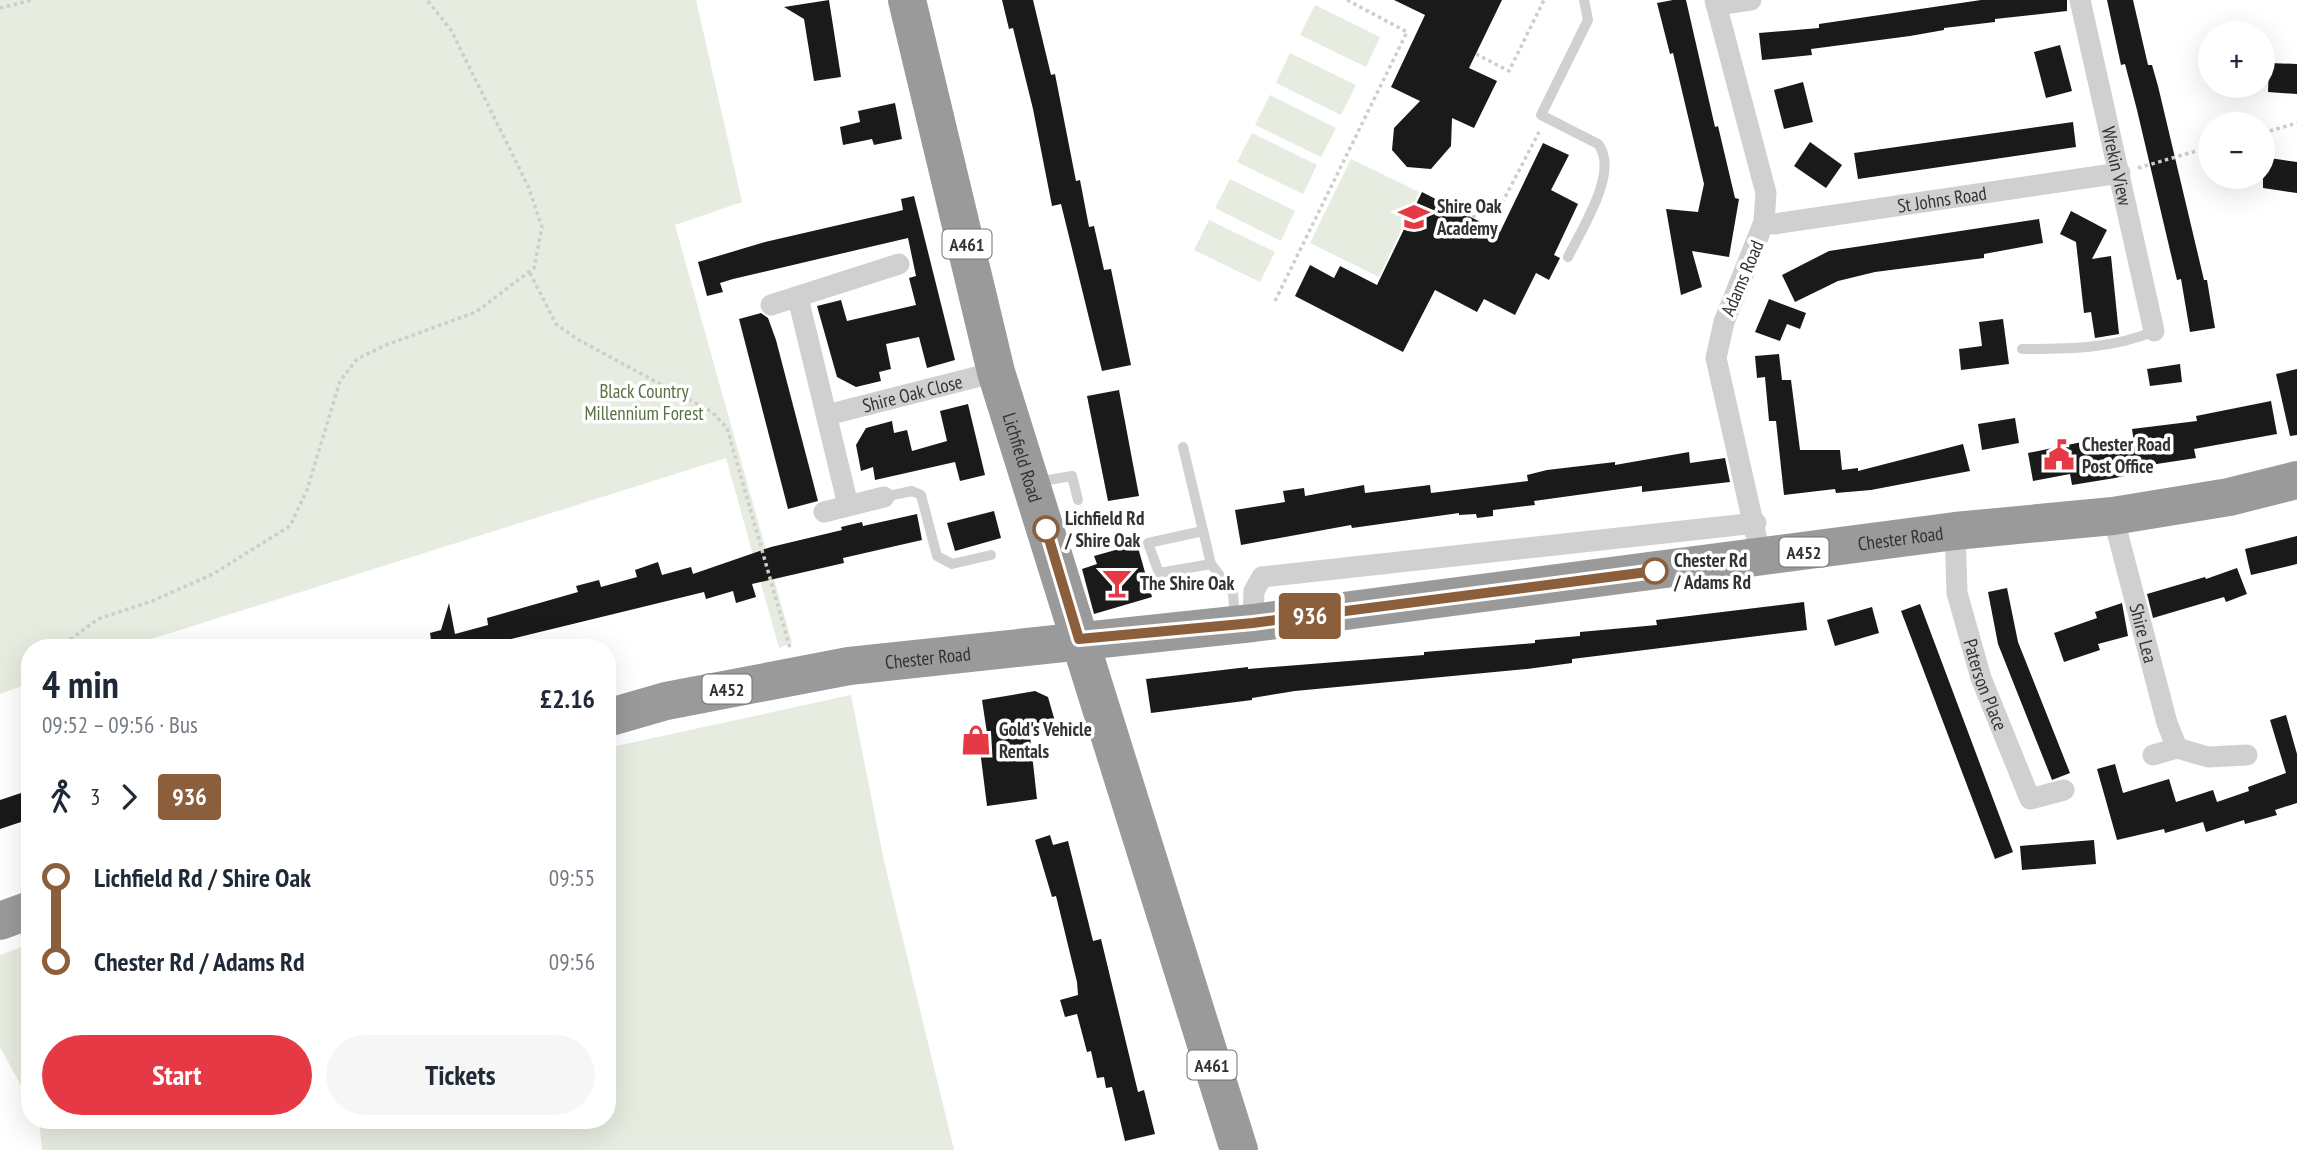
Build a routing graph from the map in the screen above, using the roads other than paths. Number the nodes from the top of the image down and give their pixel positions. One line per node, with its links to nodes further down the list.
1 (907, 0): 14 (highway, Lichfield Road / A461)
2 (1584, 0): 8 (lane)
3 (1751, 0): 5 (street)
4 (2080, 0): 6 (street, Wrekin View)
5 (1716, 3): 7 (street, Adams Road)
6 (2120, 173): 7 (street, St Johns Road); 12 (street, Wrekin View)
7 (1764, 222): 26 (street, Adams Road)
8 (1568, 257)
9 (899, 264): 10 (street)
10 (798, 298): 11 (street); 15 (street)
11 (771, 305)
12 (2154, 331): 13 (lane)
13 (2022, 349)
14 (996, 372): 15 (street, Shire Oak Close); 18 (highway, Lichfield Road / A461)
15 (827, 415): 21 (street)
16 (1183, 447): 24 (lane)
17 (2297, 480): 23 (highway, Chester Road / A452)
18 (1031, 483): 20 (lane); 30 (highway, Lichfield Road / A461)
19 (884, 497): 21 (street); 27 (lane)
20 (1078, 500)
21 (848, 505): 22 (street)
22 (824, 512)
23 (2113, 516): 25 (highway, Chester Road / A452); 32 (street, Shire Lea)
24 (1203, 531): 28 (lane); 28 (lane)
25 (1955, 531): 26 (highway, Chester Road / A452); 35 (street, Paterson Place)
26 (1758, 540): 29 (highway, Chester Road / A452)
27 (991, 555)
28 (1212, 564): 29 (lane)
29 (1244, 624): 30 (highway, Chester Road / A452)
30 (1079, 639): 31 (highway, Chester Road / A452); 38 (highway, Lichfield Road / A461)
31 (616, 715)
32 (2177, 748): 33 (street); 34 (street)
33 (2153, 755)
34 (2247, 755)
35 (2064, 790)
36 (21, 913): 37 (highway)
37 (0, 921)
38 (1239, 1150)

